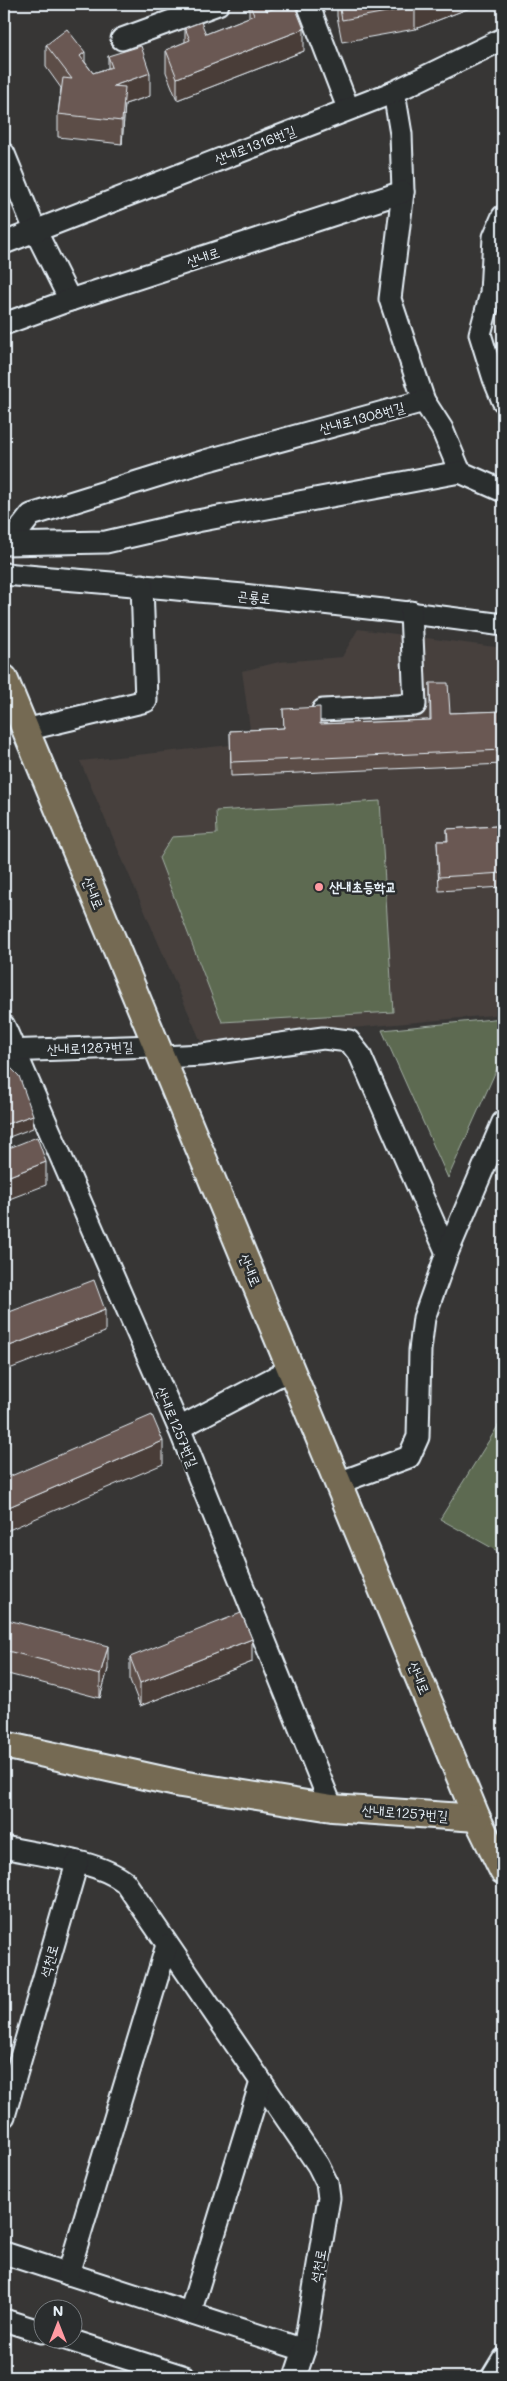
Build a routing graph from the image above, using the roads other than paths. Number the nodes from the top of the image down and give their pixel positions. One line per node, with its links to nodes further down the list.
1 (218, 4): 3 (street)
2 (308, 4): 6 (street)
3 (122, 39)
4 (503, 39): 5 (street, 산내로1316번길)
5 (394, 92): 6 (street, 산내로1316번길); 8 (street, 산내로1308번길)
6 (348, 108): 10 (street, 산내로1316번길)
7 (4, 154): 10 (street)
8 (404, 192): 12 (street, 산내로); 14 (street, 산내로1308번길)
9 (503, 216): 15 (street)
10 (35, 230): 11 (street, 산내로1316번길); 12 (street)
11 (4, 243)
12 (70, 300): 13 (street, 산내로)
13 (4, 324)
14 (424, 400): 16 (street); 18 (street, 산내로1308번길)
15 (503, 400)
16 (460, 472): 17 (street); 18 (street, 산내로1308번길)
17 (503, 491)
18 (7, 543)
19 (4, 574): 20 (street, 곤룡로)
20 (142, 585): 21 (street, 곤룡로); 25 (street)
21 (411, 612): 22 (street, 곤룡로); 24 (street)
22 (503, 624)
23 (4, 678): 25 (main road, 산내로)
24 (323, 710)
25 (25, 730): 28 (main road, 산내로)
26 (4, 1026): 27 (street)
27 (8, 1051): 28 (street, 산내로1287번길); 32 (street, 산내로1257번길)
28 (161, 1057): 30 (street); 31 (main road, 산내로)
29 (503, 1122): 30 (street)
30 (447, 1253): 33 (street)
31 (291, 1369): 32 (street); 33 (main road, 산내로)
32 (178, 1428): 35 (street, 산내로1257번길)
33 (338, 1483): 36 (main road, 산내로)
34 (4, 1745): 35 (main road, 산내로1257번길)
35 (332, 1808): 36 (main road, 산내로1257번길)
36 (477, 1818): 39 (main road, 산내로)
37 (4, 1847): 38 (street, 석천로)
38 (77, 1863): 40 (street, 석천로); 42 (street, 석천로)
39 (503, 1871)
40 (167, 1945): 41 (street, 석천로); 44 (street)
41 (261, 2082): 45 (street); 49 (street, 석천로)
42 (4, 2116)
43 (4, 2253): 44 (street)
44 (68, 2274): 45 (street)
45 (190, 2313): 49 (street)
46 (4, 2320): 47 (street)
47 (32, 2329)
48 (82, 2344): 51 (street)
49 (304, 2350): 52 (street, 석천로)
50 (503, 2359): 53 (street)
51 (185, 2377)
52 (295, 2377)
53 (492, 2377)

